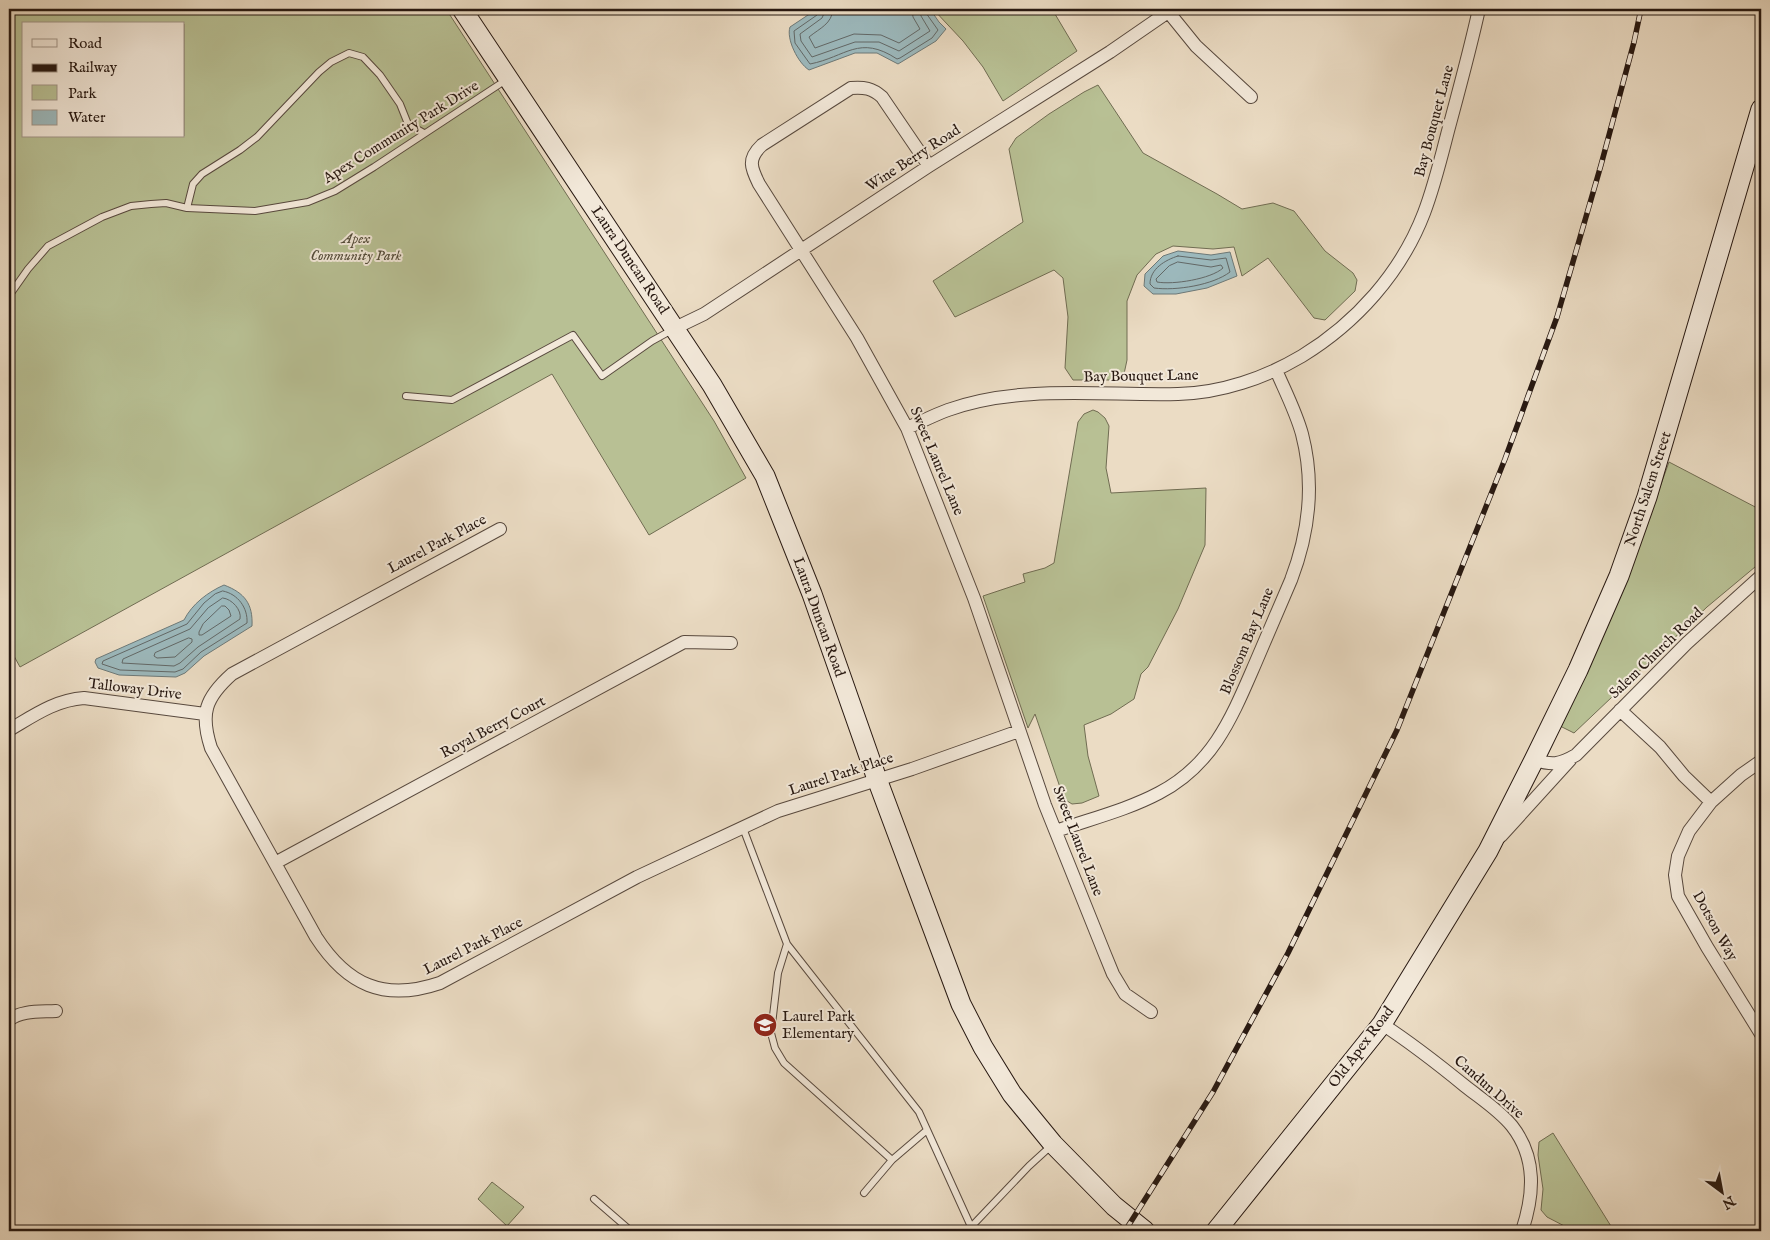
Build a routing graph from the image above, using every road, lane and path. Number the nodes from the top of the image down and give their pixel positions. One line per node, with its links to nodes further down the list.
1 (462, 9): 4 (street, Laura Duncan Road)
2 (1479, 9): 13 (street, Bay Bouquet Lane)
3 (1167, 10): 5 (street); 8 (street, Wine Berry Road)
4 (509, 78): 7 (lane, Apex Community Park Drive); 12 (street, Laura Duncan Road)
5 (1250, 97)
6 (1761, 109): 24 (street, North Salem Street)
7 (424, 133): 9 (lane, Apex Community Park Drive); 9 (lane)
8 (929, 166): 10 (street, Wine Berry Road); 10 (street, Sweet Laurel Lane)
9 (187, 208): 11 (lane, Apex Community Park Drive)
10 (802, 249): 12 (street, Wine Berry Road); 15 (street, Sweet Laurel Lane)
11 (9, 296)
12 (675, 328): 14 (lane); 26 (street, Laura Duncan Road)
13 (1276, 370): 15 (street, Bay Bouquet Lane); 29 (street, Blossom Bay Lane)
14 (406, 396)
15 (907, 428): 22 (street, Sweet Laurel Lane)
16 (500, 529): 20 (street, Laurel Park Place)
17 (1761, 576): 19 (street, Salem Church Road)
18 (732, 643): 31 (street, Royal Berry Court)
19 (1620, 710): 23 (street, Salem Church Road); 27 (street)
20 (204, 714): 21 (street, Talloway Drive); 31 (street, Laurel Park Place)
21 (9, 730)
22 (1019, 732): 26 (street, Laurel Park Place); 29 (street, Sweet Laurel Lane)
23 (1576, 754): 24 (street, Salem Church Road); 30 (street, Salem Church Road)
24 (1534, 760): 30 (street, North Salem Street)
25 (1761, 761): 27 (street, Dotson Way)
26 (877, 779): 28 (street, Laurel Park Place); 39 (street, Laura Duncan Road)
27 (1710, 802): 37 (street, Dotson Way)
28 (743, 828): 31 (street, Laurel Park Place); 32 (lane)
29 (1056, 831): 34 (street, Sweet Laurel Lane)
30 (1488, 851): 36 (street, Old Apex Road)
31 (275, 863)
32 (787, 944): 38 (lane); 40 (lane)
33 (56, 1011): 35 (street)
34 (1151, 1012)
35 (9, 1020)
36 (1382, 1024): 46 (street, Old Apex Road); 47 (street, Candun Drive)
37 (1761, 1034)
38 (927, 1130): 40 (lane); 43 (lane)
39 (1053, 1144): 43 (lane); 45 (street, Laura Duncan Road)
40 (892, 1160): 41 (lane)
41 (864, 1193)
42 (594, 1198): 44 (lane)
43 (972, 1229)
44 (631, 1231)
45 (1145, 1231)
46 (1216, 1231)
47 (1522, 1231)

